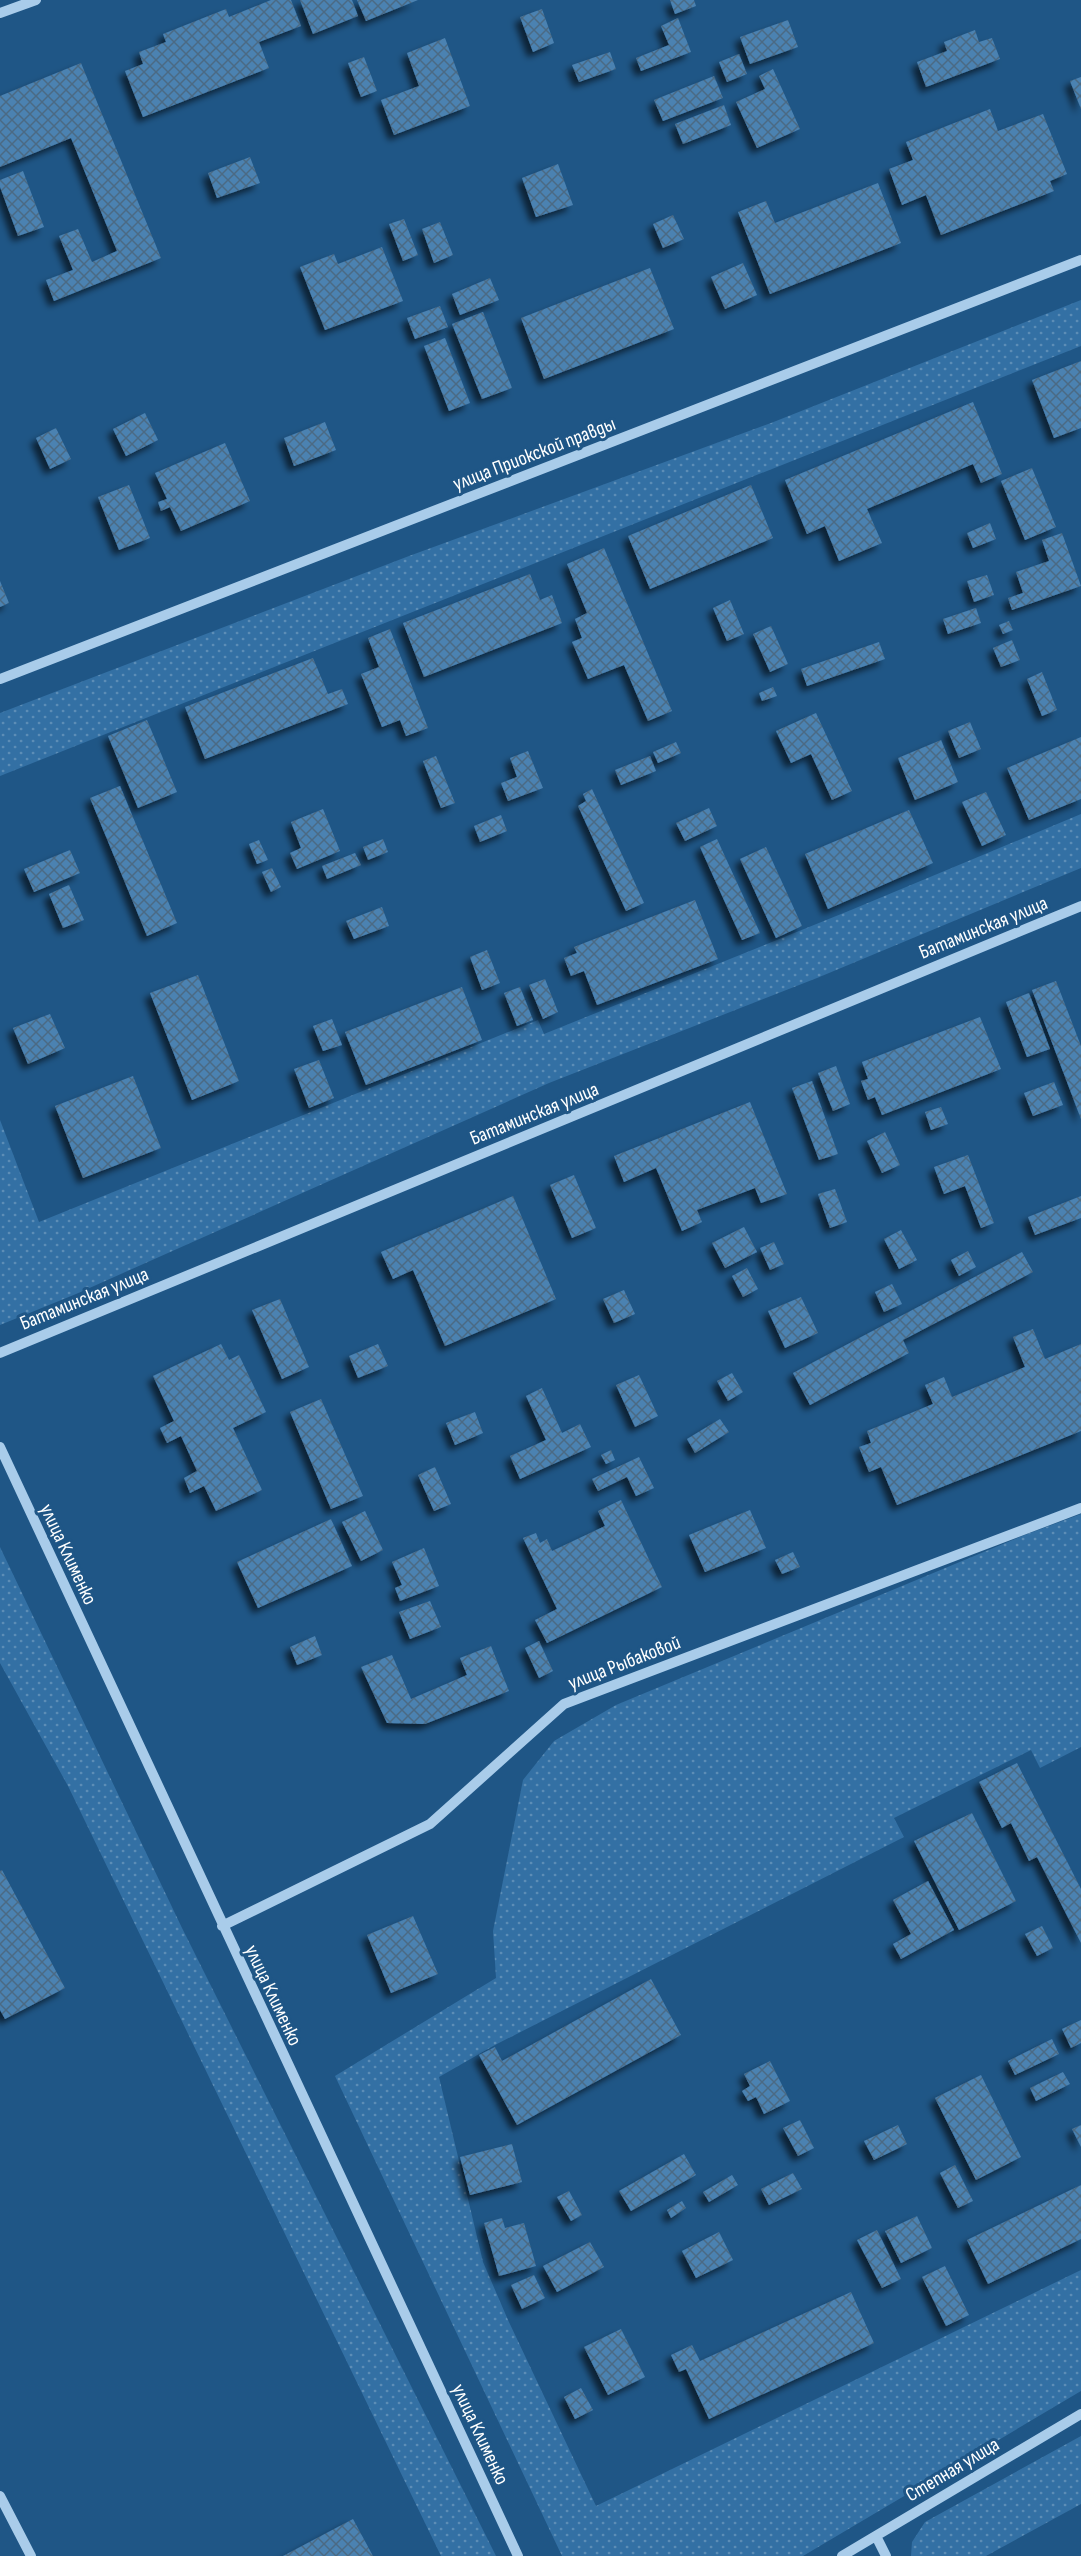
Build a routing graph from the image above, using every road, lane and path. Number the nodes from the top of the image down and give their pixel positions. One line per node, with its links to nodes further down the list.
1 (36, 0): 2 (street)
2 (0, 13)
3 (1081, 260): 4 (street, улица Приокской правды)
4 (0, 679)
5 (1081, 906): 6 (street, Батаминская улица)
6 (0, 1353)
7 (0, 1447): 9 (street, улица Клименко)
8 (1081, 1508): 9 (street, улица Рыбаковой)
9 (222, 1926): 14 (street, улица Клименко)
10 (1081, 2414): 12 (street, Степная улица)
11 (0, 2496): 13 (street)
12 (876, 2536): 15 (street, Степная улица); 16 (street)
13 (31, 2556)
14 (518, 2556)
15 (842, 2556)
16 (886, 2556)

